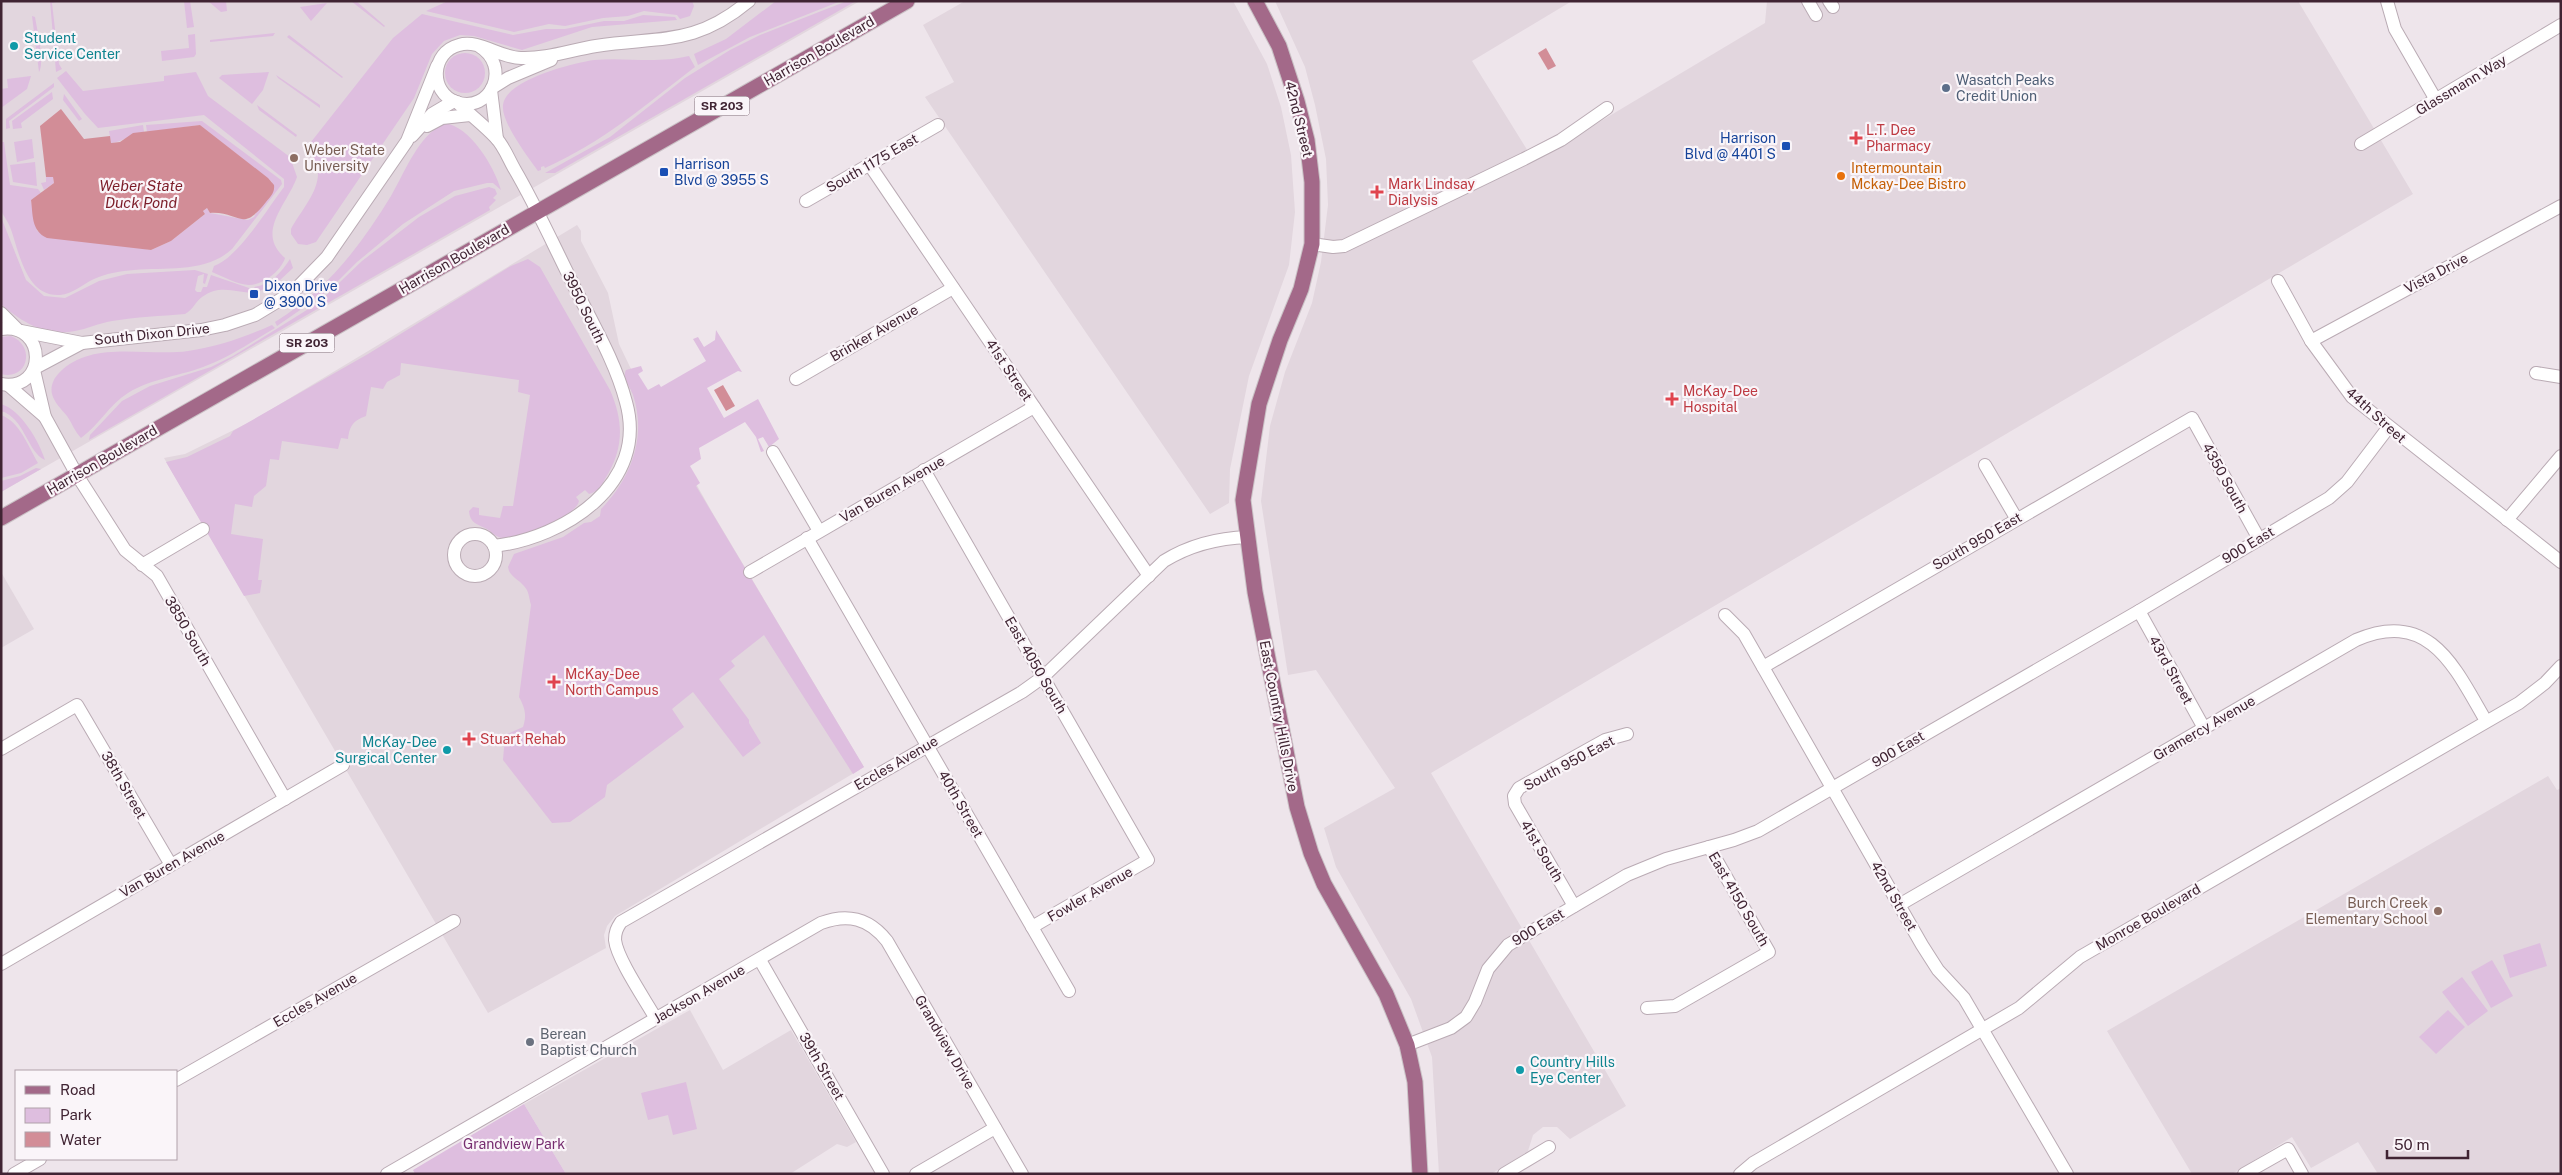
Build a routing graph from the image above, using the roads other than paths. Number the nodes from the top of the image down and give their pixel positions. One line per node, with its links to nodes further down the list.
1 (749, 1): 9 (street)
2 (907, 1): 23 (main road, Harrison Boulevard / SR 203)
3 (1255, 1): 24 (main road, 42nd Street)
4 (1808, 1): 6 (street)
5 (2387, 1): 12 (street)
6 (1816, 16)
7 (2561, 25): 12 (street, Glassmann Way)
8 (479, 46): 9 (street); 10 (street); 11 (street)
9 (572, 51): 11 (street)
10 (437, 66): 13 (street); 17 (street, South Dixon Drive)
11 (492, 89): 13 (street); 18 (street)
12 (2436, 100): 19 (street, Glassmann Way)
13 (456, 101): 15 (street); 17 (street, South Dixon Drive)
14 (1606, 108): 24 (street)
15 (470, 115): 17 (street); 18 (street)
16 (938, 125): 20 (street, South 1175 East)
17 (410, 138): 31 (street, South Dixon Drive)
18 (497, 139): 23 (street, 3950 South)
19 (2361, 144)
20 (870, 164): 21 (street, South 1175 East); 26 (street, 41st Street)
21 (806, 201)
22 (2561, 206): 30 (street, Vista Drive)
23 (537, 212): 45 (main road, Harrison Boulevard / SR 203); 54 (street, 3950 South)
24 (1312, 244): 51 (main road, East Country Hills Drive)
25 (2278, 281): 30 (street, 44th Street)
26 (953, 288): 35 (street, Brinker Avenue); 37 (street, 41st Street)
27 (1, 313): 29 (street)
28 (1, 329): 29 (street, South Dixon Drive)
29 (19, 331): 31 (street, South Dixon Drive); 32 (street)
30 (2311, 341): 40 (street, 44th Street)
31 (82, 342): 32 (street, South Dixon Drive)
32 (34, 369): 36 (street, South Dixon Drive); 38 (street)
33 (2536, 374): 34 (street)
34 (2561, 377)
35 (796, 379)
36 (3, 385): 38 (street)
37 (1034, 407): 44 (street, Van Buren Avenue); 58 (street, 41st Street)
38 (45, 417): 45 (street, 3850 South)
39 (2192, 418): 47 (street, South 950 East); 53 (street, 4350 South)
40 (2388, 428): 48 (street, 44th Street); 53 (street, 900 East)
41 (773, 452): 50 (street)
42 (2561, 456): 48 (street)
43 (1985, 465): 47 (street)
44 (924, 470): 50 (street, Van Buren Avenue); 63 (street, East 4050 South)
45 (77, 474): 46 (main road, Harrison Boulevard / SR 203); 56 (street, 3850 South)
46 (1, 518)
47 (2016, 518): 62 (street, South 950 East)
48 (2507, 520): 55 (street, 44th Street)
49 (203, 529): 56 (street)
50 (819, 531): 52 (street, Van Buren Avenue)
51 (1248, 537): 58 (street, Eccles Avenue); 87 (main road, East Country Hills Drive)
52 (807, 538): 57 (street, Van Buren Avenue); 67 (street, 40th Street)
53 (2258, 538): 59 (street, 900 East)
54 (494, 546)
55 (2561, 562)
56 (142, 565): 72 (street, 3850 South)
57 (750, 572)
58 (1148, 576): 63 (street, Eccles Avenue)
59 (2139, 611): 65 (street, 43rd Street); 70 (street, 900 East)
60 (1725, 615): 62 (street, 42nd Street)
61 (2561, 666): 64 (street, Monroe Boulevard)
62 (1763, 667): 70 (street, 42nd Street)
63 (1043, 677): 67 (street, Eccles Avenue); 74 (street, East 4050 South)
64 (2486, 722): 65 (street, Gramercy Avenue); 86 (street, Monroe Boulevard)
65 (2204, 728): 76 (street, Gramercy Avenue)
66 (1627, 734): 71 (street, South 950 East)
67 (927, 745): 80 (street, 40th Street); 85 (street, Eccles Avenue)
68 (1, 749): 75 (street, 38th Street)
69 (343, 765): 72 (street, Van Buren Avenue)
70 (1832, 787): 73 (street, 900 East); 76 (street, 42nd Street)
71 (1514, 796): 77 (street, 41st South)
72 (285, 798): 75 (street, Van Buren Avenue)
73 (1709, 847): 77 (street, 900 East); 84 (street, East 4150 South)
74 (1148, 860): 80 (street, Fowler Avenue)
75 (171, 865): 82 (street, Van Buren Avenue)
76 (1899, 905): 86 (street, 42nd Street)
77 (1574, 906): 87 (street, 900 East)
78 (859, 918): 81 (street, Jackson Avenue); 89 (street, Grandview Drive)
79 (454, 921): 88 (street, Eccles Avenue)
80 (1032, 927): 83 (street, 40th Street)
81 (760, 960): 85 (street, Jackson Avenue); 94 (street, 39th Street)
82 (1, 964)
83 (1069, 991)
84 (1647, 1008)
85 (656, 1019): 93 (street, Jackson Avenue)
86 (1983, 1029): 99 (street, Monroe Boulevard); 100 (street, 42nd Street)
87 (1407, 1045): 97 (main road, East Country Hills Drive)
88 (178, 1079)
89 (995, 1128): 95 (street); 96 (street, Grandview Drive)
90 (1549, 1147): 98 (street)
91 (38, 1160): 92 (street)
92 (14, 1174)
93 (387, 1174)
94 (883, 1174)
95 (916, 1174)
96 (1022, 1174)
97 (1420, 1174)
98 (1504, 1174)
99 (1740, 1174)
100 (2067, 1174)
101 (2244, 1174): 102 (street)
102 (2302, 1174)

